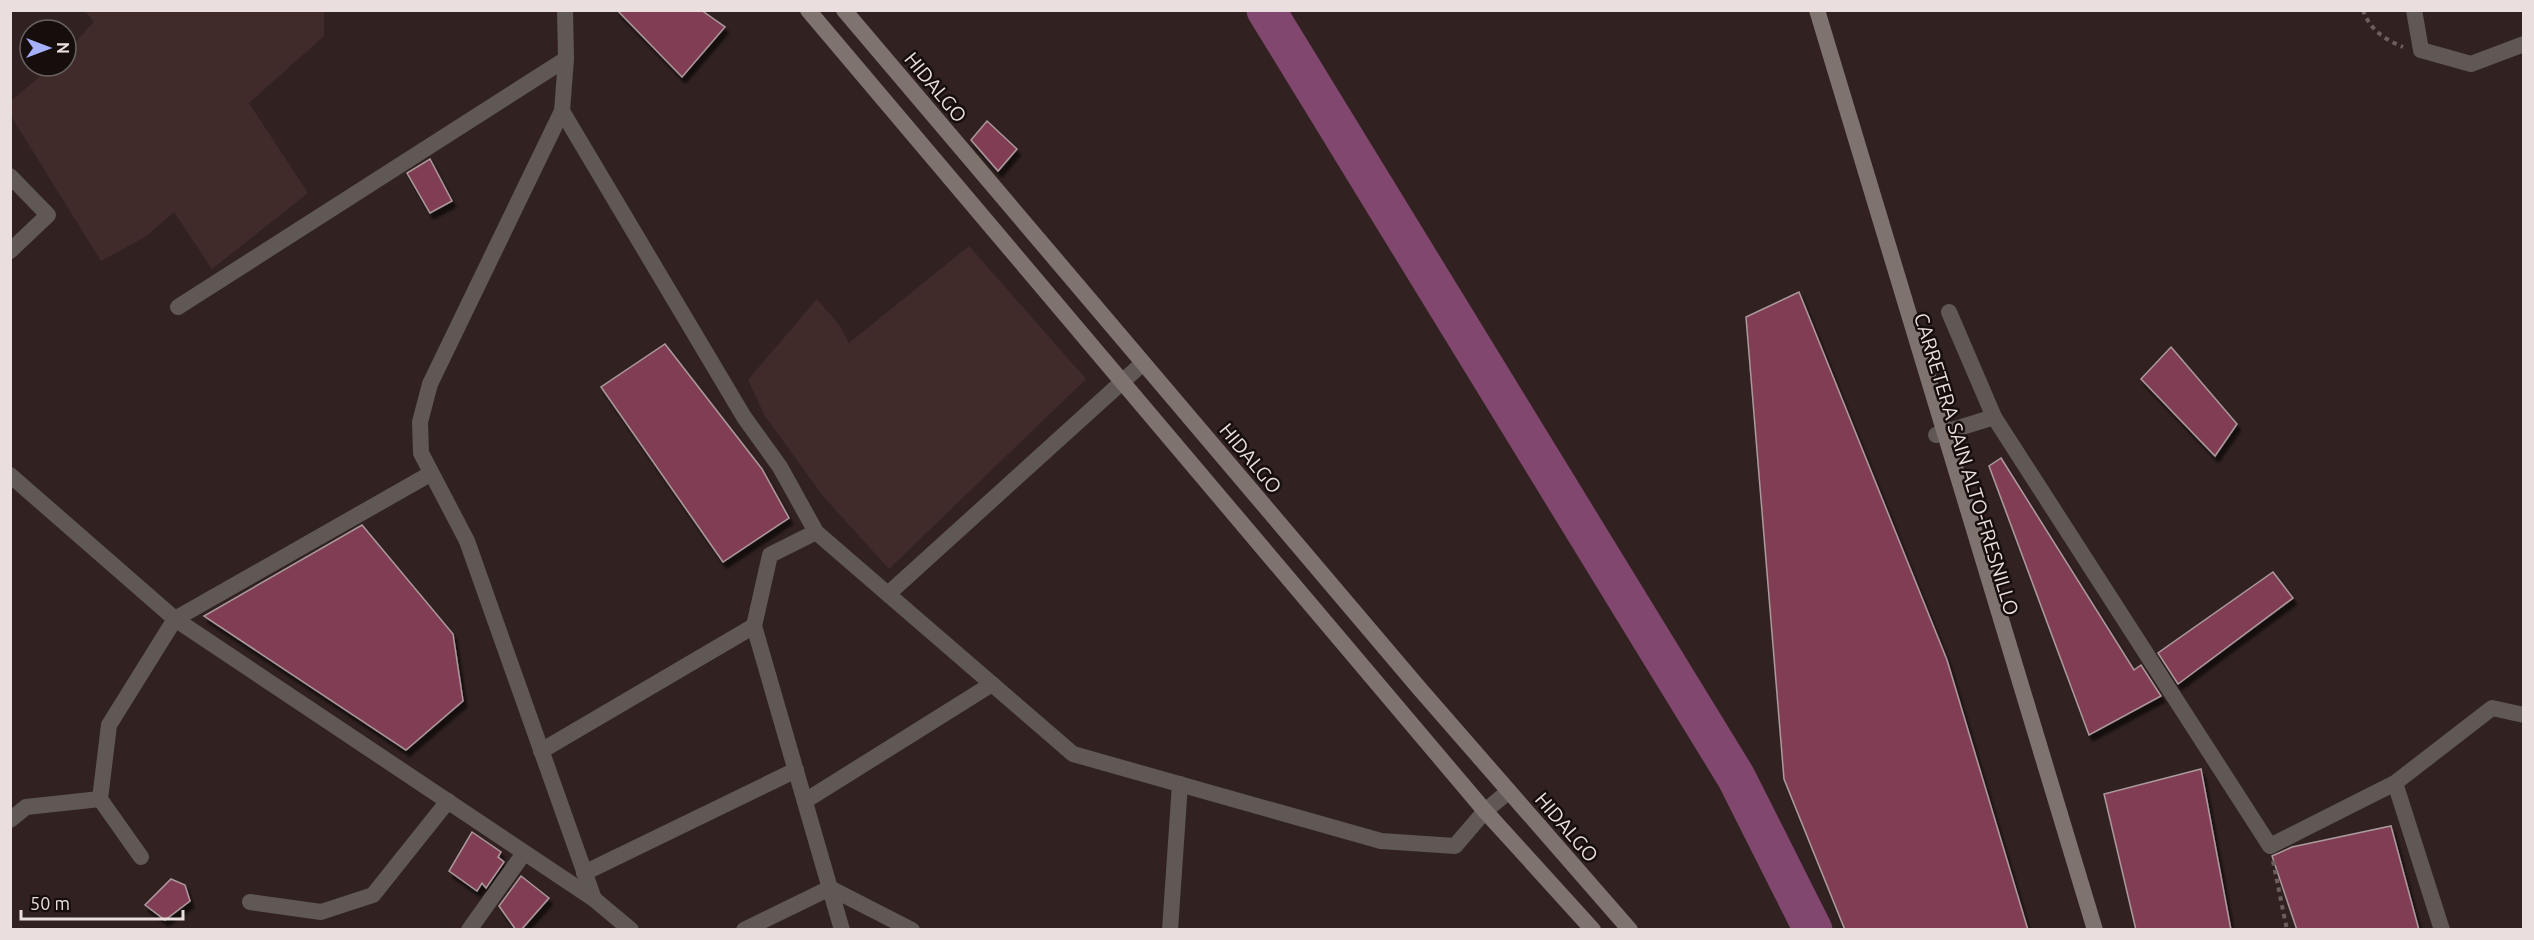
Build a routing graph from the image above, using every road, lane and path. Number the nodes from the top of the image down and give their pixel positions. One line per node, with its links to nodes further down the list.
1 (565, 10): 10 (street)
2 (808, 10): 17 (main road)
3 (844, 10): 16 (main road, HIDALGO)
4 (1808, 10): 19 (main road, CARRETERA SAIN ALTO-FRESNILLO)
5 (1817, 10): 19 (main road)
6 (2363, 10): 9 (path)
7 (2414, 10): 9 (street)
8 (2523, 44): 9 (street)
9 (2421, 50)
10 (566, 59): 11 (street); 14 (street)
11 (562, 111): 20 (street); 22 (street)
12 (10, 176): 13 (street)
13 (10, 251)
14 (178, 307)
15 (1949, 312): 18 (street)
16 (1143, 363): 17 (street); 32 (main road, HIDALGO)
17 (1122, 381): 23 (street); 36 (main road)
18 (1994, 417): 19 (street); 38 (street)
19 (1940, 434): 53 (main road, CARRETERA SAIN ALTO-FRESNILLO); 54 (main road)
20 (430, 474): 24 (street); 28 (street)
21 (10, 475): 24 (street)
22 (816, 532): 23 (street); 25 (street)
23 (888, 594): 26 (street)
24 (175, 619): 33 (street); 34 (street)
25 (754, 626): 28 (street); 29 (street)
26 (992, 684): 31 (street); 35 (street)
27 (2523, 715): 30 (street)
28 (541, 751): 41 (street)
29 (796, 770): 35 (street); 41 (street)
30 (2395, 783): 38 (street); 56 (street)
31 (1180, 784): 36 (street); 50 (street)
32 (1508, 792): 36 (street); 52 (main road, HIDALGO)
33 (100, 799): 37 (street); 40 (street)
34 (448, 801): 39 (street); 44 (street)
35 (805, 801): 42 (street)
36 (1485, 811): 51 (main road)
37 (10, 820)
38 (2270, 846): 55 (path)
39 (524, 853): 43 (street); 45 (street)
40 (141, 857)
41 (584, 873): 43 (street)
42 (830, 888): 47 (street); 48 (street); 49 (street)
43 (594, 898): 46 (street)
44 (250, 902)
45 (469, 930)
46 (631, 930)
47 (744, 930)
48 (842, 930)
49 (912, 930)
50 (1170, 930)
51 (1593, 930)
52 (1630, 930)
53 (2085, 930)
54 (2095, 930)
55 (2287, 930)
56 (2442, 930)

